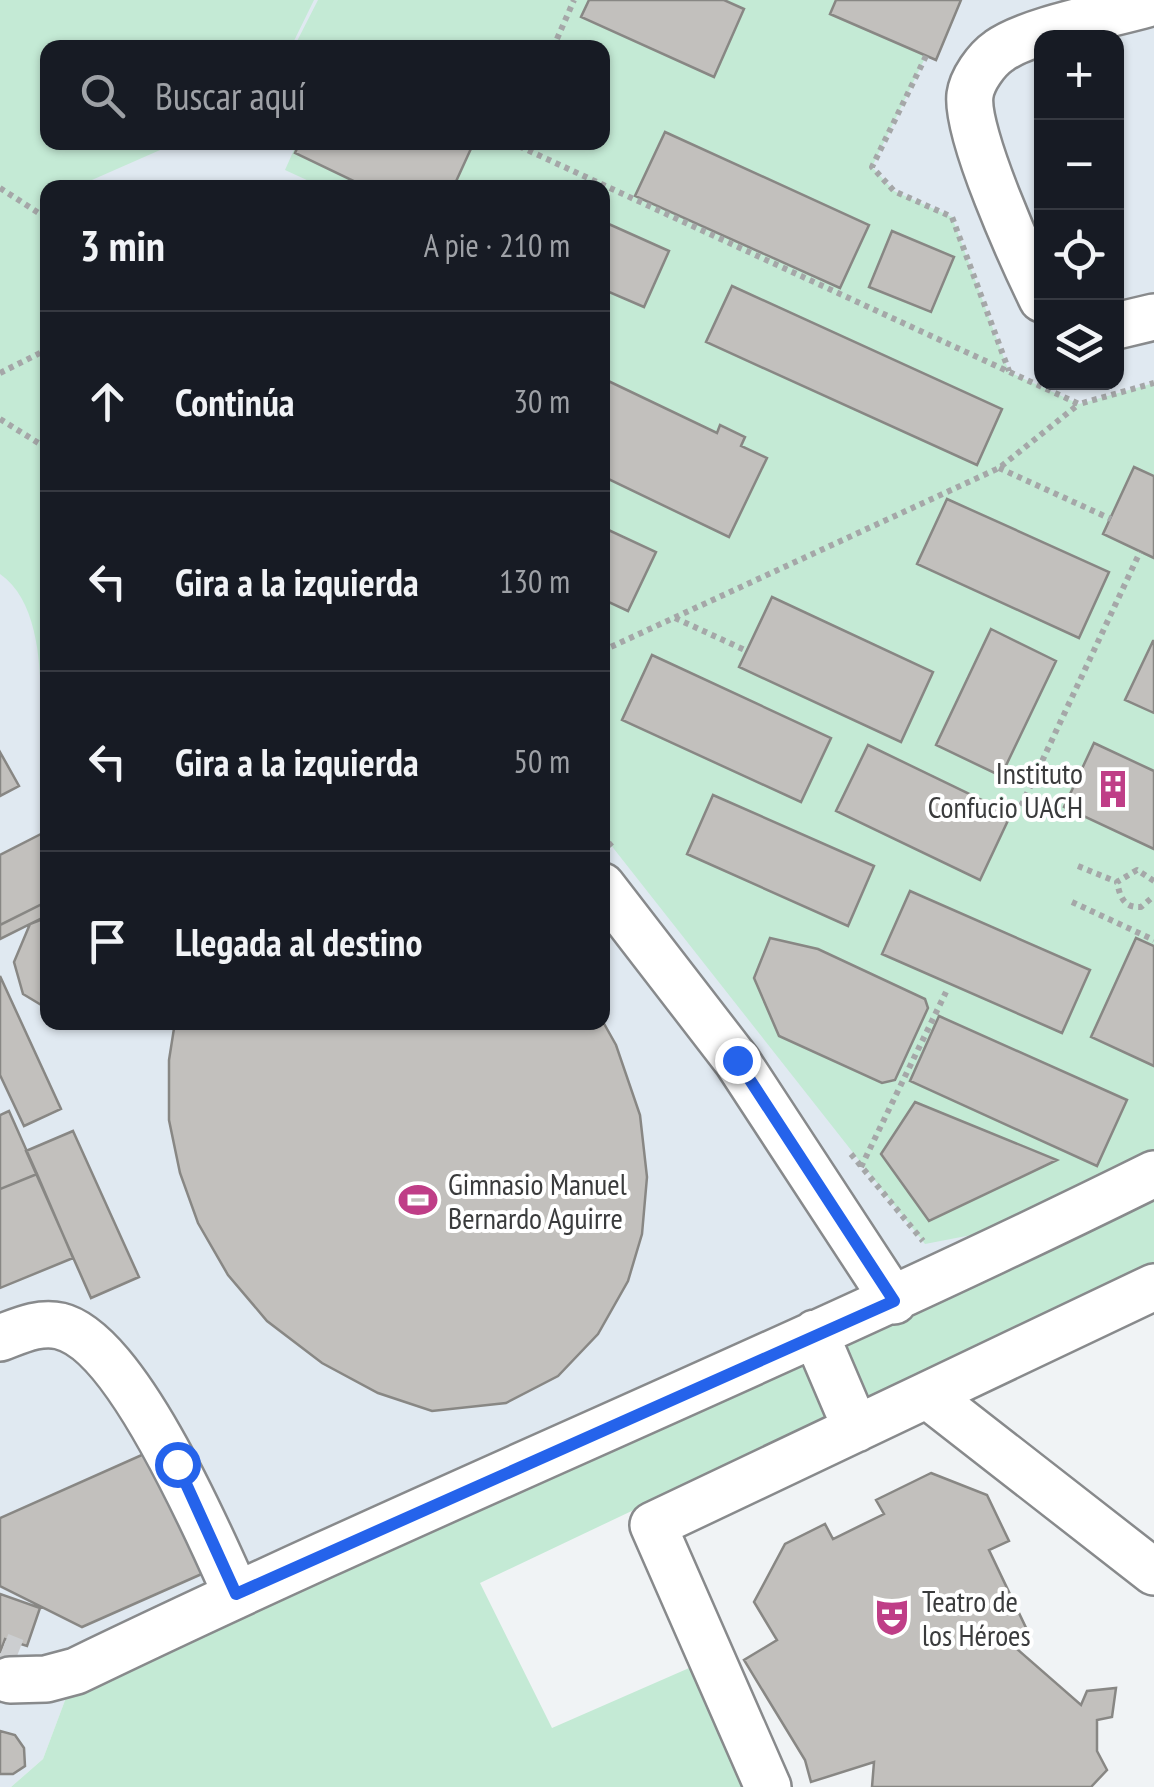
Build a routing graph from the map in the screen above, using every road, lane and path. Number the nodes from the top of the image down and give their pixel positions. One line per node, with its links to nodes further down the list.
1 (574, 0): 3 (path)
2 (1154, 2): 10 (lane)
3 (556, 40)
4 (926, 56): 14 (path)
5 (527, 150): 6 (path)
6 (592, 180)
7 (0, 188): 9 (path)
8 (610, 188): 14 (path)
9 (40, 214)
10 (1034, 280)
11 (1154, 316): 12 (lane)
12 (1124, 324)
13 (40, 353): 15 (path)
14 (1009, 372): 17 (path)
15 (0, 374)
16 (1154, 383): 17 (path)
17 (1079, 404): 20 (path)
18 (0, 420): 19 (path)
19 (40, 444)
20 (999, 468): 21 (path); 23 (path)
21 (1111, 519)
22 (1140, 552): 26 (path)
23 (676, 618): 24 (path); 25 (path)
24 (610, 647)
25 (747, 651)
26 (1021, 806)
27 (1078, 866): 29 (path)
28 (610, 871): 40 (lane)
29 (1117, 882): 30 (path); 31 (path)
30 (1154, 882)
31 (1153, 899)
32 (1072, 902): 33 (path)
33 (1154, 940)
34 (946, 992): 36 (path)
35 (849, 1152): 36 (path)
36 (861, 1167): 38 (path)
37 (1154, 1174): 40 (lane)
38 (942, 1236)
39 (1154, 1288): 43 (lane)
40 (894, 1301): 41 (lane)
41 (815, 1334): 44 (lane); 46 (lane)
42 (0, 1338): 46 (lane)
43 (927, 1395): 44 (lane); 45 (lane)
44 (856, 1429): 48 (lane)
45 (1154, 1572)
46 (236, 1594): 47 (lane)
47 (12, 1670)
48 (768, 1787)

